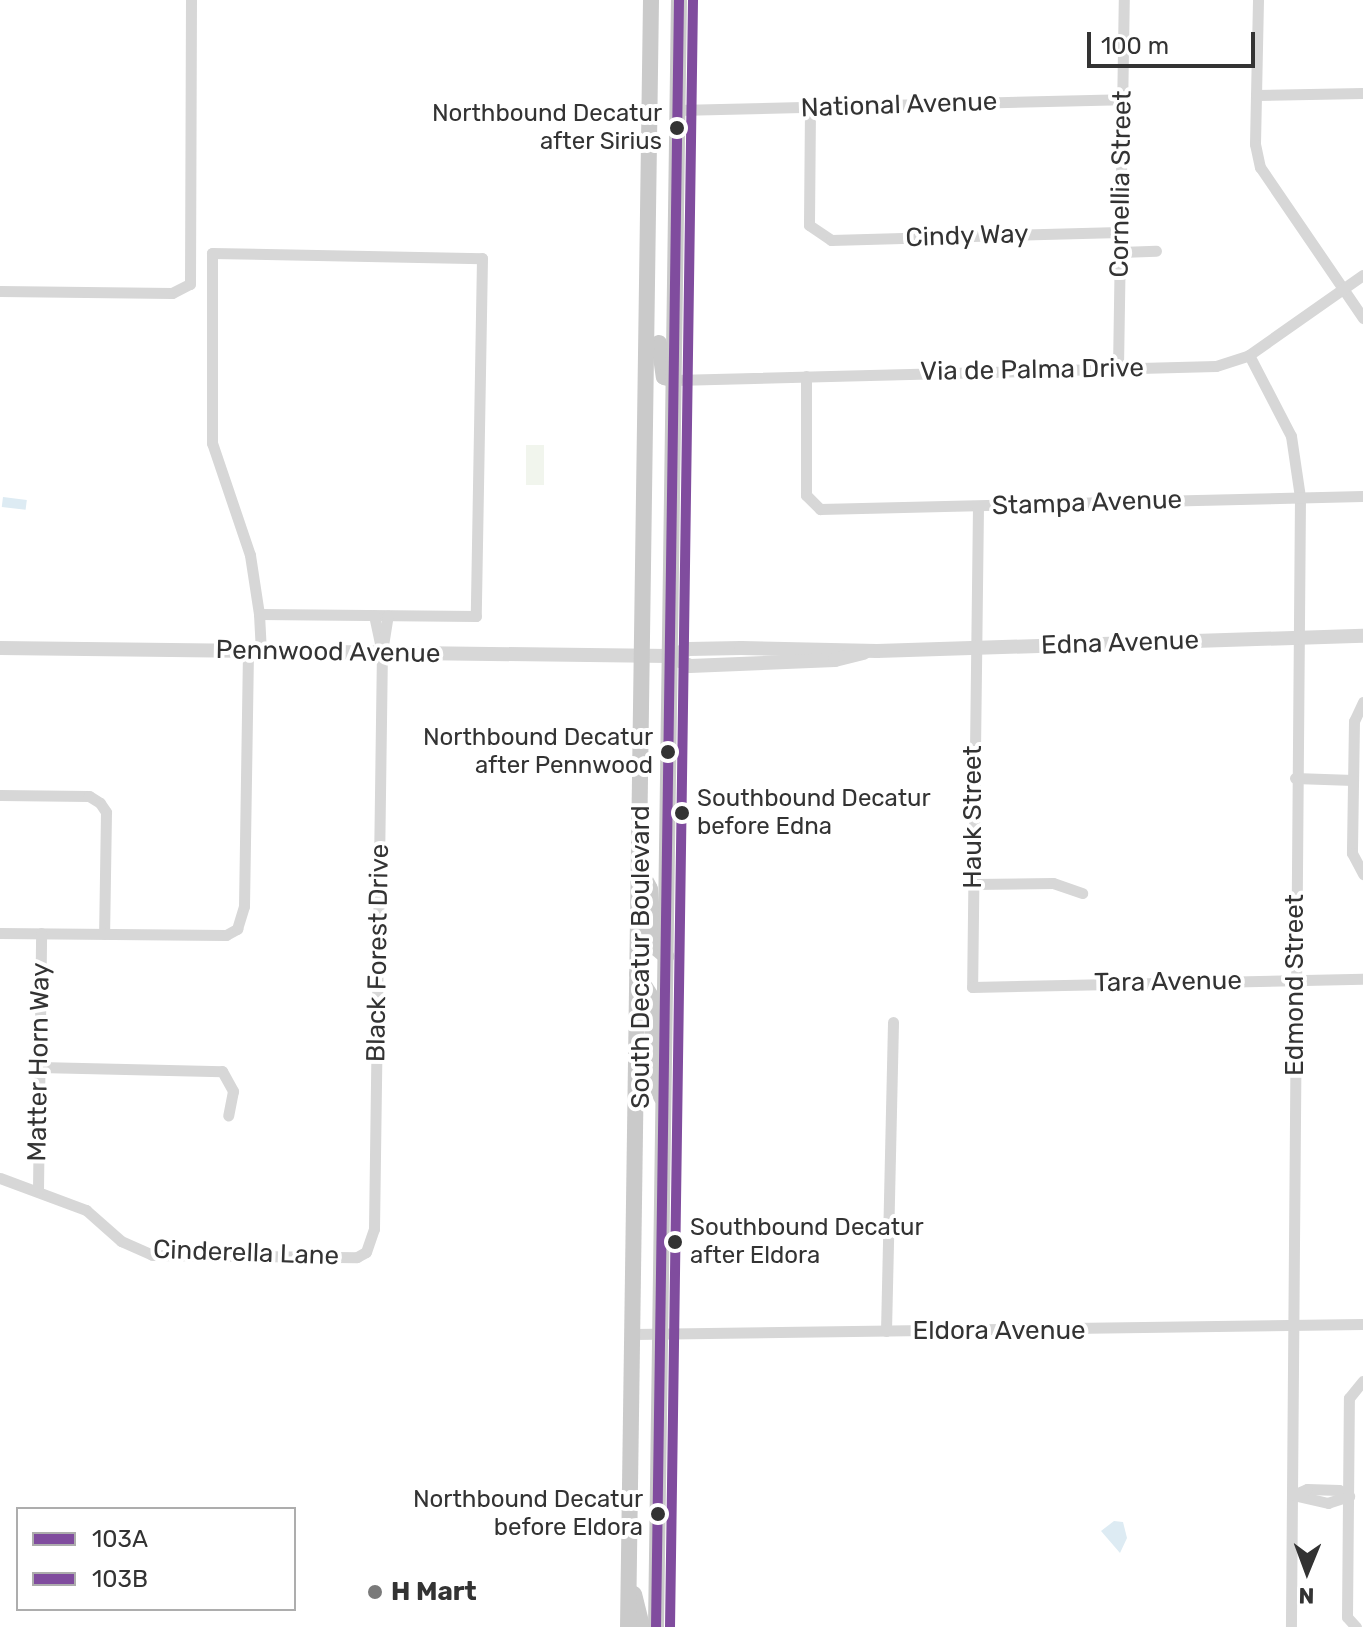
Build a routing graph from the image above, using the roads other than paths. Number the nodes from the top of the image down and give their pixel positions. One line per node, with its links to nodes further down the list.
1 (191, 0): 15 (street)
2 (651, 0): 17 (main road, South Decatur Boulevard)
3 (679, 0): 10 (main road, South Decatur Boulevard)
4 (1124, 0): 8 (street, Cornellia Street)
5 (1258, 0): 7 (street)
6 (1363, 93): 7 (street)
7 (1256, 95): 16 (street)
8 (1122, 99): 9 (street, National Avenue); 11 (street, Cornellia Street)
9 (810, 108): 10 (street, National Avenue); 11 (street, Cindy Way)
10 (677, 110): 22 (main road, South Decatur Boulevard)
11 (1120, 232): 13 (street, Cornellia Street)
12 (1156, 251): 13 (street)
13 (1120, 252): 20 (street, Cornellia Street)
14 (1363, 275): 16 (street, Via de Palma Drive)
15 (0, 291)
16 (1341, 291): 18 (street); 19 (street, Via de Palma Drive)
17 (649, 296): 22 (main road); 35 (main road, South Decatur Boulevard)
18 (1363, 318)
19 (1249, 355): 20 (street, Via de Palma Drive); 24 (street, Edmond Street)
20 (1118, 368): 21 (street, Via de Palma Drive)
21 (806, 376): 22 (street, Via de Palma Drive); 25 (street, Stampa Avenue)
22 (675, 380): 35 (main road, South Decatur Boulevard)
23 (1363, 496): 24 (street, Stampa Avenue)
24 (1300, 497): 25 (street, Stampa Avenue); 30 (street, Edmond Street)
25 (978, 506): 32 (street, Hauk Street)
26 (259, 614): 27 (street); 28 (street); 33 (street)
27 (374, 615): 28 (street); 34 (street)
28 (388, 615): 34 (street)
29 (1363, 636): 30 (street, Edna Avenue)
30 (1296, 638): 32 (street, Edna Avenue); 37 (street, Edmond Street)
31 (0, 648): 33 (street, Pennwood Avenue)
32 (976, 648): 35 (street, Edna Avenue); 42 (street, Hauk Street)
33 (254, 651): 34 (street, Pennwood Avenue); 46 (street)
34 (382, 652): 35 (street, Pennwood Avenue); 58 (street, Black Forest Drive)
35 (656, 655): 40 (main road, South Decatur Boulevard); 47 (main road, South Decatur Boulevard)
36 (1363, 702): 38 (street)
37 (1295, 778): 38 (street); 49 (street, Edmond Street)
38 (1353, 780): 41 (street)
39 (0, 795): 46 (street)
40 (639, 869): 47 (main road); 48 (main road, South Decatur Boulevard)
41 (1363, 874)
42 (973, 884): 43 (street); 51 (street, Hauk Street)
43 (1082, 893)
44 (0, 933): 45 (street)
45 (41, 933): 46 (street); 53 (street, Matter Horn Way)
46 (104, 934)
47 (666, 956): 54 (main road, South Decatur Boulevard)
48 (637, 974): 54 (main road); 62 (main road, South Decatur Boulevard)
49 (1294, 979): 50 (street, Tara Avenue); 51 (street, Tara Avenue); 60 (street, Edmond Street)
50 (1363, 979)
51 (972, 987)
52 (893, 1022): 61 (street)
53 (39, 1067): 55 (street); 57 (street, Matter Horn Way)
54 (664, 1102): 63 (main road, South Decatur Boulevard)
55 (228, 1116)
56 (0, 1178): 57 (street, Cinderella Lane)
57 (38, 1190): 58 (street, Cinderella Lane)
58 (366, 1252)
59 (1363, 1324): 60 (street, Eldora Avenue)
60 (1295, 1325): 61 (street, Eldora Avenue); 65 (street, Edmond Street)
61 (886, 1331): 63 (street, Eldora Avenue)
62 (634, 1334): 63 (street, Eldora Avenue); 68 (main road, South Decatur Boulevard)
63 (660, 1334): 67 (main road, South Decatur Boulevard)
64 (1363, 1381): 66 (street)
65 (1293, 1495): 66 (street); 73 (street, Edmond Street)
66 (1349, 1496): 74 (street)
67 (658, 1497): 68 (main road); 72 (main road, South Decatur Boulevard)
68 (630, 1499): 69 (main road, South Decatur Boulevard)
69 (629, 1577): 70 (main road, South Decatur Boulevard); 71 (main road)
70 (628, 1627)
71 (642, 1627)
72 (656, 1627)
73 (1291, 1627)
74 (1356, 1627)

